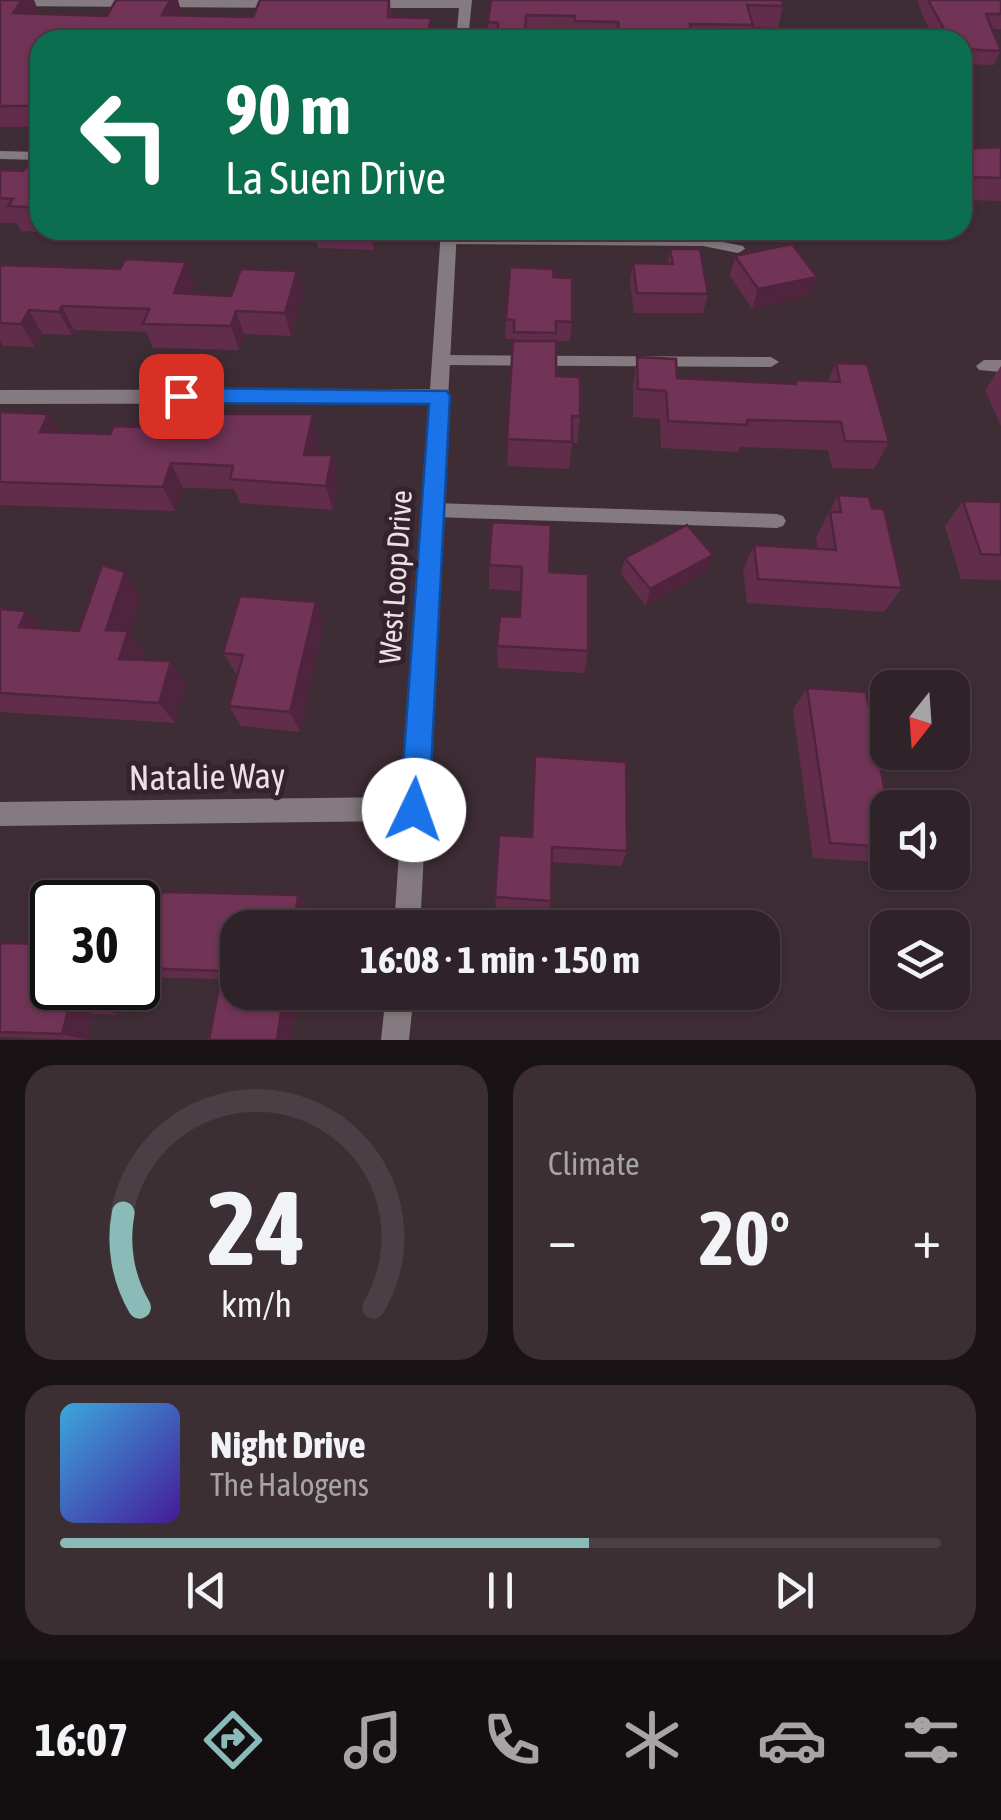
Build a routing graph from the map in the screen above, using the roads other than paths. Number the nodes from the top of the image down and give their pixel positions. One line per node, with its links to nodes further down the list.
1 (0, 2): 3 (street)
2 (465, 2): 4 (street); 5 (street)
3 (291, 4)
4 (349, 4)
5 (463, 30)
6 (0, 155): 7 (street)
7 (30, 156)
8 (449, 240): 11 (street, West Loop Drive)
9 (630, 240): 10 (lane)
10 (738, 248)
11 (442, 360): 12 (lane); 13 (street, West Loop Drive)
12 (771, 362)
13 (440, 396): 14 (street); 15 (street, West Loop Drive)
14 (0, 397)
15 (433, 510): 16 (lane); 17 (street, West Loop Drive)
16 (778, 522)
17 (414, 810): 18 (street, Natalie Way); 19 (street, West Loop Drive)
18 (0, 814)
19 (408, 910)
20 (398, 1010): 21 (street)
21 (395, 1040)

